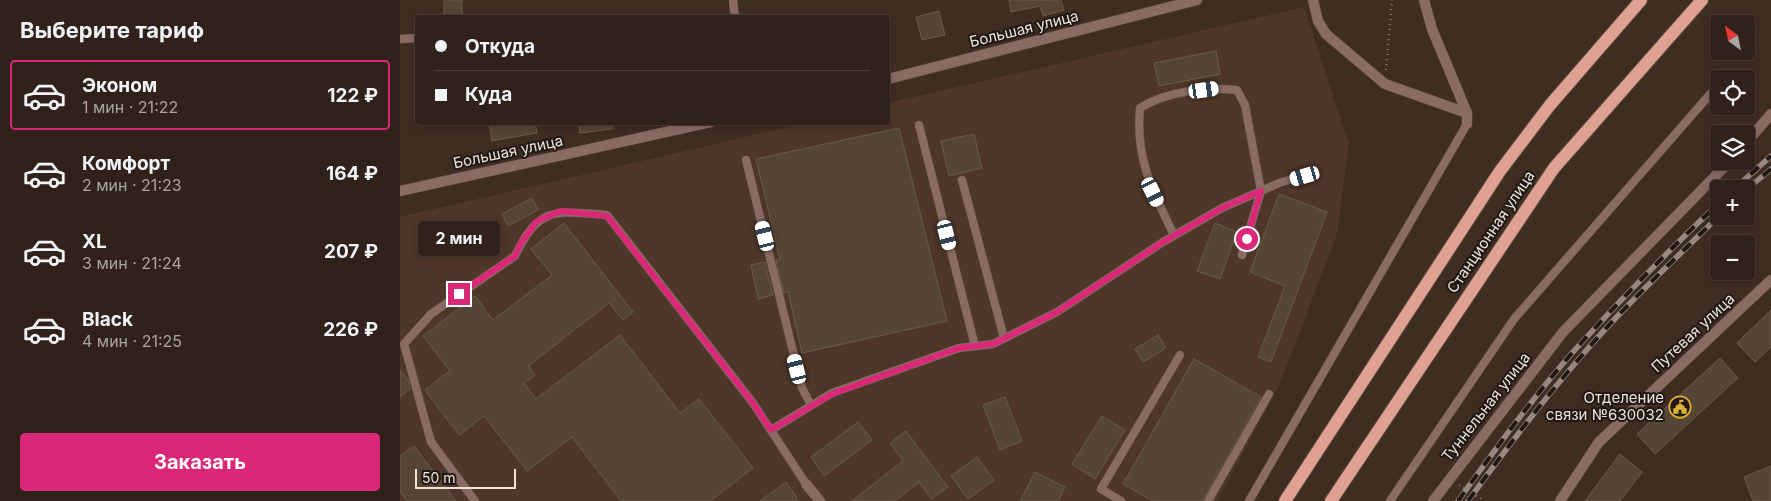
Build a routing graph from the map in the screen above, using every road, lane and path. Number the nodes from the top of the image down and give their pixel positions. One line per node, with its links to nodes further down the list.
1 (733, 0): 8 (lane)
2 (1197, 0): 11 (street, Большая улица)
3 (1313, 0): 12 (street)
4 (1392, 0): 12 (path)
5 (1424, 0): 15 (street)
6 (1641, 0): 42 (main road, Станционная улица)
7 (1702, 0): 43 (main road, Станционная улица)
8 (735, 15)
9 (415, 38): 10 (lane)
10 (400, 39)
11 (890, 78)
12 (1385, 84): 15 (street)
13 (1710, 94): 44 (lane)
14 (1771, 114): 18 (street)
15 (1467, 118): 41 (lane)
16 (697, 125): 23 (street, Большая улица)
17 (919, 125): 29 (lane)
18 (1755, 133)
19 (746, 160): 32 (lane)
20 (1721, 170): 45 (street, Туннельная улица)
21 (1305, 176): 24 (lane)
22 (962, 180): 28 (lane)
23 (400, 191)
24 (1261, 191): 25 (lane); 25 (lane); 26 (lane)
25 (1174, 235): 28 (lane)
26 (1242, 255)
27 (1771, 280): 47 (street, Путевая улица)
28 (1004, 338): 29 (lane)
29 (975, 346): 32 (lane)
30 (1180, 355): 39 (lane)
31 (1269, 394): 40 (lane)
32 (810, 405): 33 (lane)
33 (771, 430): 34 (lane); 37 (lane)
34 (806, 484): 38 (street)
35 (1454, 489): 36 (path)
36 (1479, 500): 46 (path)
37 (475, 501)
38 (820, 501)
39 (1121, 501)
40 (1208, 501)
41 (1249, 501)
42 (1285, 501)
43 (1331, 501)
44 (1390, 501)
45 (1433, 501)
46 (1485, 501)
47 (1560, 501)

